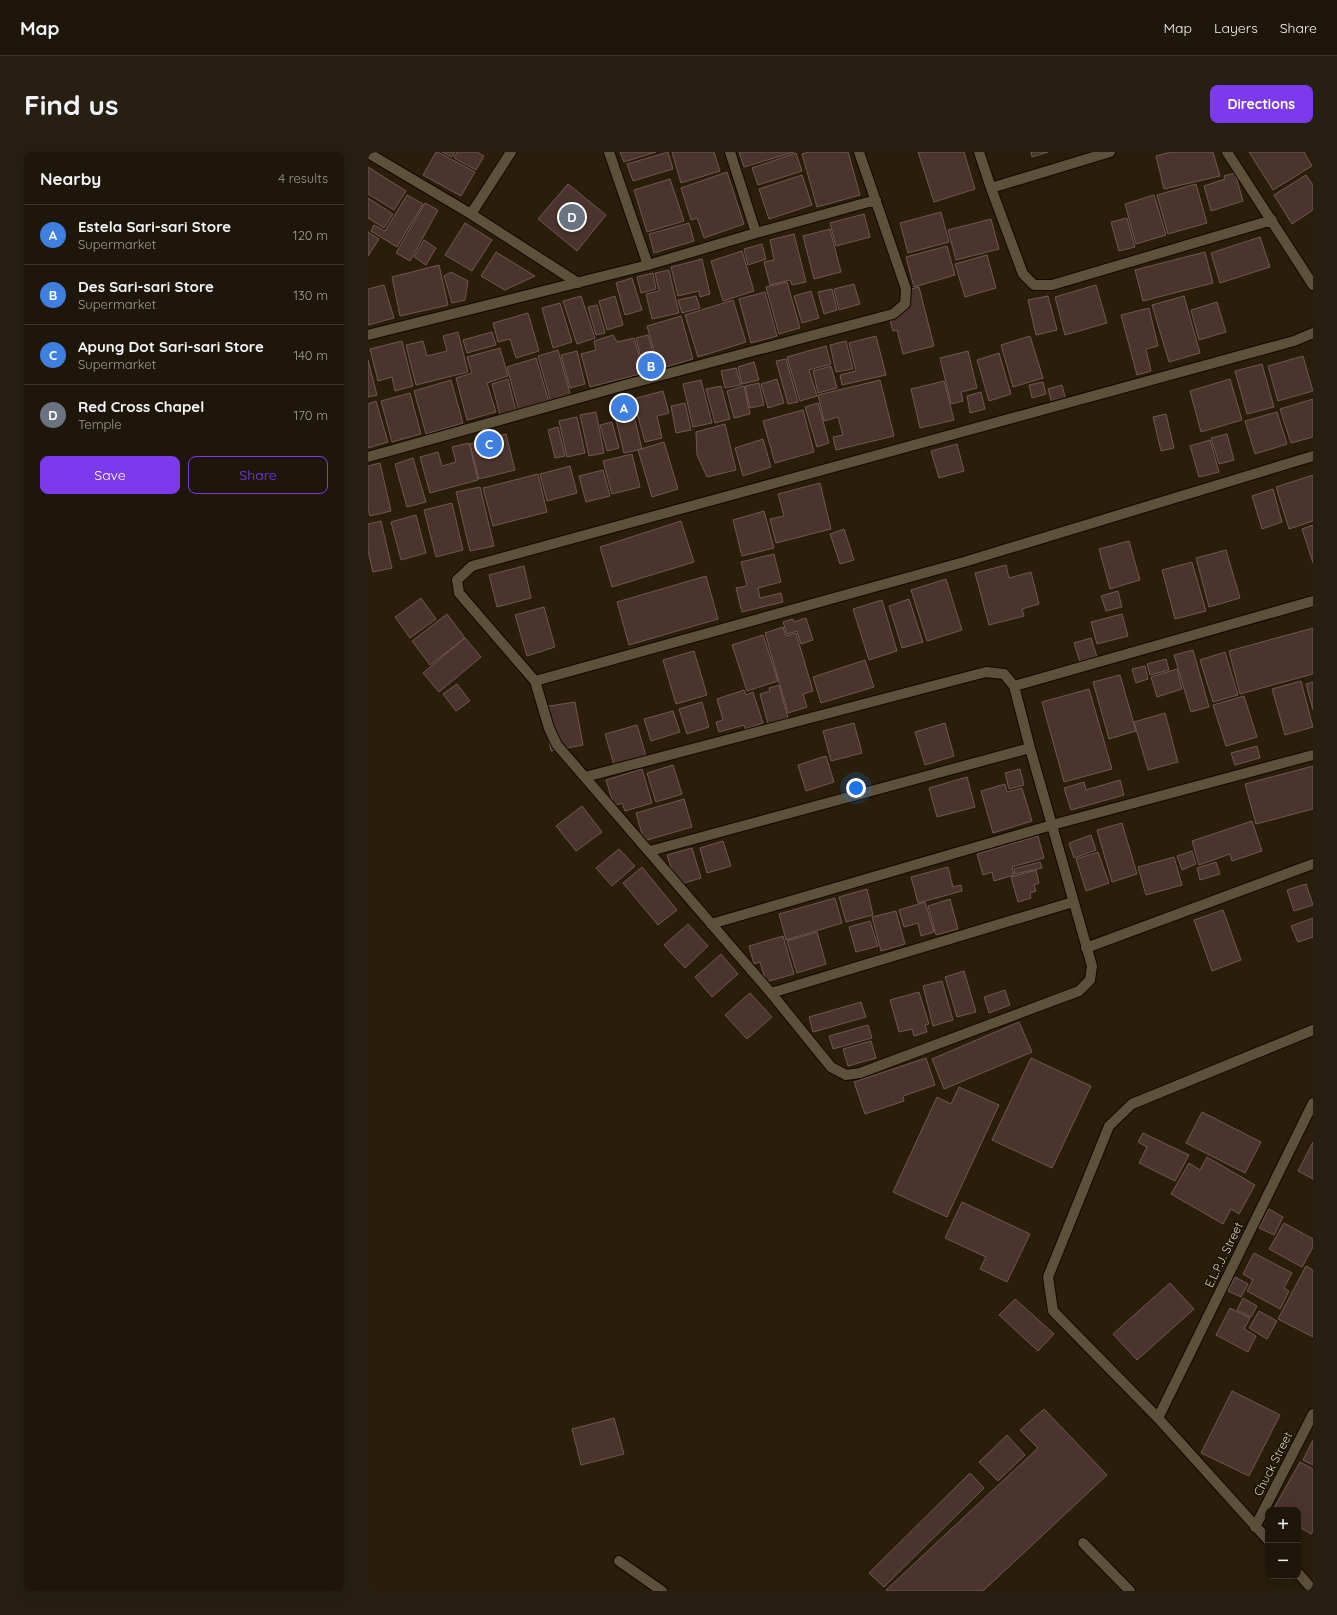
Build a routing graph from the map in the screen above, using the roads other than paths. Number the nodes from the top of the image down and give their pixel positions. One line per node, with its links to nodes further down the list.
1 (511, 152): 11 (street)
2 (609, 152): 14 (street)
3 (730, 152): 13 (street)
4 (859, 152): 10 (street)
5 (979, 152): 9 (street)
6 (1110, 152): 9 (street)
7 (1227, 152): 12 (street)
8 (368, 153): 11 (street)
9 (991, 188): 12 (street)
10 (876, 200): 13 (street); 20 (street)
11 (471, 214): 15 (street)
12 (1272, 220): 16 (street)
13 (756, 233): 14 (street)
14 (648, 265): 15 (street)
15 (578, 283): 18 (street)
16 (1313, 285)
17 (1313, 333): 22 (street)
18 (368, 335)
19 (1313, 456): 22 (street)
20 (368, 457)
21 (1313, 601): 23 (street)
22 (535, 681): 26 (street)
23 (1014, 686): 24 (street); 26 (street)
24 (1030, 748): 27 (street); 28 (street)
25 (1313, 755): 27 (street)
26 (585, 777): 28 (street)
27 (1052, 825): 30 (street); 31 (street)
28 (650, 851): 31 (street)
29 (1313, 864): 32 (street)
30 (1073, 902): 32 (street); 33 (street)
31 (711, 924): 33 (street)
32 (1086, 948): 33 (street)
33 (771, 993)
34 (1313, 1030): 37 (street)
35 (1313, 1103): 37 (street, E.L.P.J. Street)
36 (1313, 1414): 38 (street, Chuck Street)
37 (1158, 1418): 38 (street)
38 (1255, 1527): 39 (street)
39 (1265, 1537)
40 (1084, 1543): 45 (street)
41 (619, 1561): 44 (street)
42 (1301, 1576): 43 (street)
43 (1313, 1590)
44 (662, 1591)
45 (1130, 1591)

